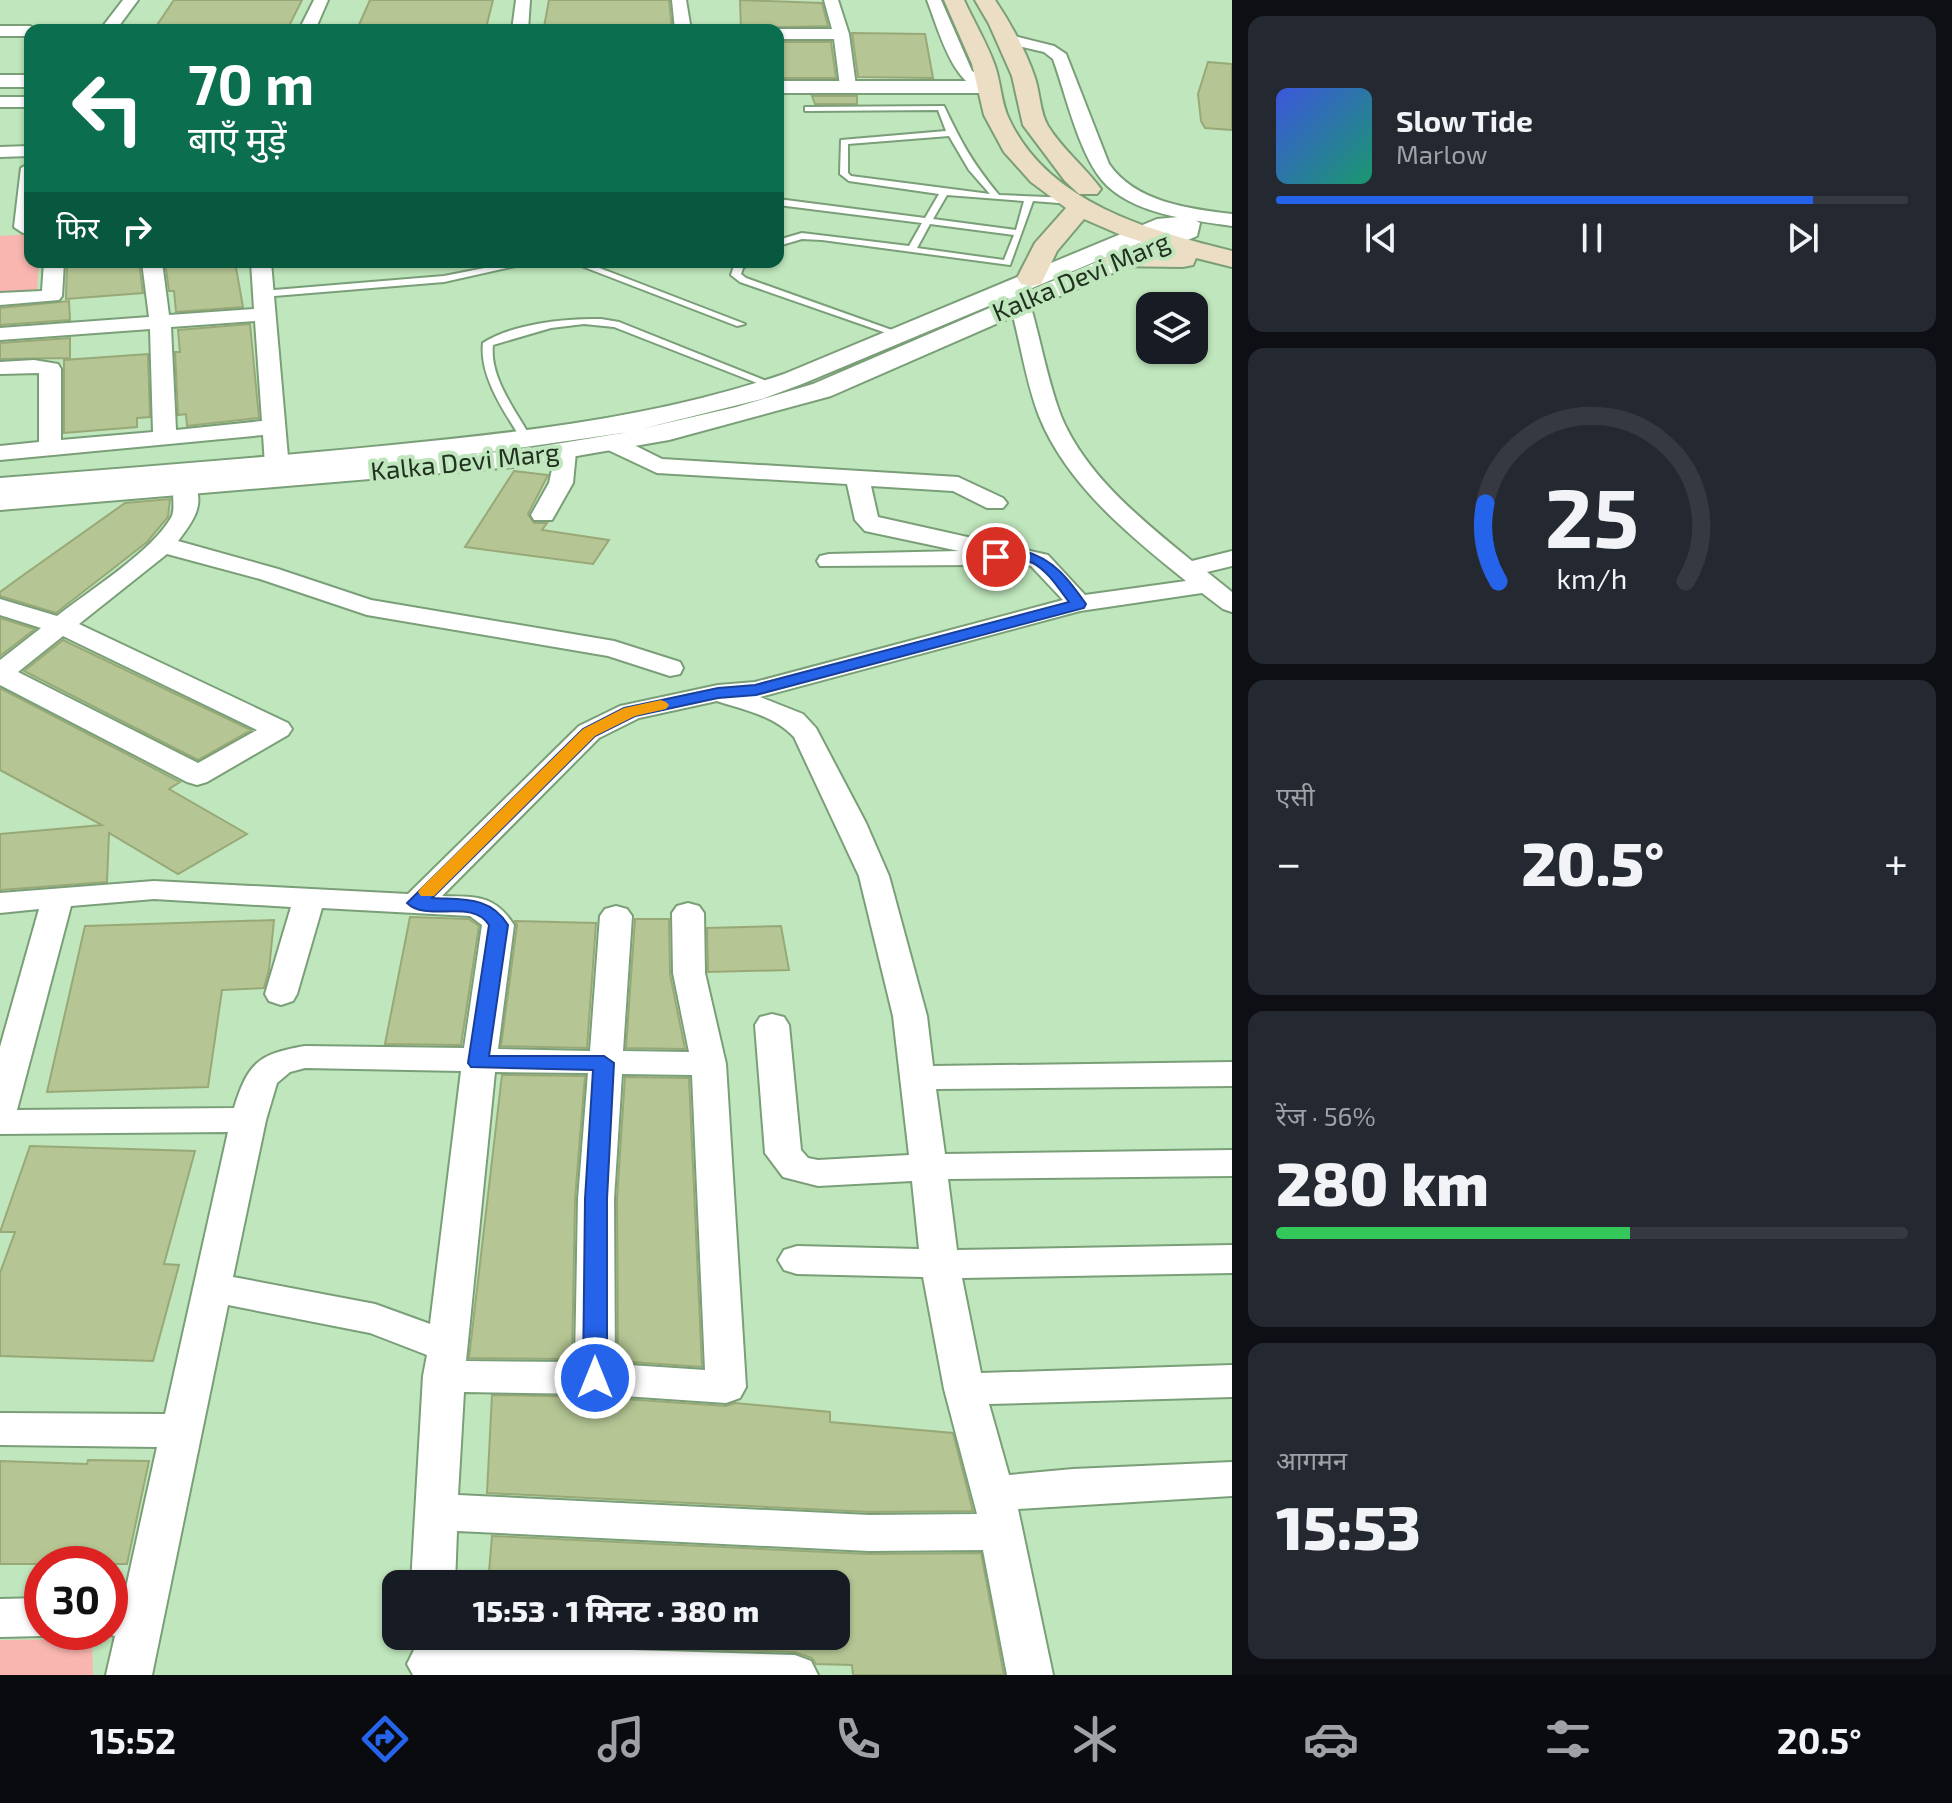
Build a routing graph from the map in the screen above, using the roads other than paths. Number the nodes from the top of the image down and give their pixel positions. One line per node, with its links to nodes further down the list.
1 (131, 0): 9 (street)
2 (321, 0): 10 (street)
3 (523, 0): 11 (street)
4 (679, 0): 12 (street)
5 (831, 0): 16 (street)
6 (934, 0): 22 (street)
7 (954, 0): 22 (main road)
8 (985, 0): 17 (main road)
9 (113, 24)
10 (310, 24)
11 (521, 24)
12 (682, 24)
13 (0, 31): 14 (street)
14 (24, 31)
15 (784, 34): 16 (street)
16 (841, 34): 20 (street)
17 (1006, 39): 37 (main road); 37 (street)
18 (0, 81): 19 (street)
19 (24, 81)
20 (848, 86): 21 (street); 22 (street)
21 (784, 87)
22 (988, 87): 33 (main road)
23 (0, 102): 24 (street)
24 (24, 102)
25 (808, 109): 26 (lane)
26 (951, 133): 29 (lane); 30 (lane)
27 (24, 151): 28 (street)
28 (0, 152)
29 (944, 192): 30 (lane); 35 (lane)
30 (997, 197): 31 (lane)
31 (1029, 200): 33 (lane); 39 (lane)
32 (784, 203): 35 (lane)
33 (1076, 204): 37 (main road); 51 (main road)
34 (1232, 220): 37 (street)
35 (929, 221): 39 (lane); 42 (lane)
36 (24, 227): 38 (street)
37 (1176, 228): 41 (main road); 43 (street, Kalka Devi Marg); 44 (main road); 51 (street, Kalka Devi Marg)
38 (0, 229)
39 (1019, 233): 51 (lane)
40 (784, 241): 42 (lane)
41 (1232, 243)
42 (911, 250): 51 (lane)
43 (1118, 260): 44 (main road); 51 (street, Kalka Devi Marg)
44 (1232, 260)
45 (54, 268): 52 (street)
46 (153, 268): 54 (street)
47 (261, 268): 53 (street)
48 (498, 268): 53 (lane)
49 (592, 268): 55 (lane)
50 (738, 268): 57 (lane)
51 (1021, 279): 57 (street, Kalka Devi Marg); 63 (street, Kalka Devi Marg); 78 (street)
52 (0, 299)
53 (263, 304): 54 (street); 60 (street)
54 (160, 322): 56 (street); 61 (street)
55 (740, 324)
56 (0, 334)
57 (898, 334): 59 (street, Kalka Devi Marg)
58 (0, 368): 64 (street)
59 (774, 386): 62 (street, Kalka Devi Marg); 62 (lane)
60 (275, 427): 61 (street); 67 (street)
61 (165, 439): 64 (street)
62 (527, 440): 67 (street, Kalka Devi Marg)
63 (614, 444): 65 (street, Kalka Devi Marg); 68 (street)
64 (50, 449): 66 (street)
65 (565, 452): 67 (street, Kalka Devi Marg); 73 (street)
66 (0, 453)
67 (277, 473): 69 (street, Kalka Devi Marg); 70 (street, Kalka Devi Marg)
68 (857, 478): 72 (street); 75 (street)
69 (0, 486)
70 (185, 487): 71 (street, Kalka Devi Marg); 74 (street)
71 (0, 501)
72 (995, 503)
73 (543, 515)
74 (163, 545): 81 (street); 83 (street)
75 (1024, 555): 77 (street); 79 (street)
76 (1232, 558): 78 (street)
77 (829, 561)
78 (1216, 590): 79 (street)
79 (1079, 604): 84 (street)
80 (0, 607): 81 (street)
81 (63, 626): 82 (street); 82 (street)
82 (3, 668)
83 (670, 668)
84 (718, 693): 88 (street); 97 (street)
85 (310, 897): 86 (street); 88 (street); 91 (street)
86 (58, 898): 87 (street); 98 (street)
87 (0, 903)
88 (417, 903): 93 (street)
89 (688, 913): 95 (street)
90 (616, 916): 94 (street)
91 (281, 994)
92 (772, 1025): 102 (street)
93 (478, 1063): 94 (street); 99 (street); 107 (street)
94 (604, 1063): 95 (street); 108 (street)
95 (709, 1064): 108 (street)
96 (1232, 1074): 97 (street)
97 (919, 1078): 102 (street)
98 (0, 1109)
99 (248, 1120): 100 (street); 106 (street)
100 (0, 1122)
101 (1232, 1163): 102 (street)
102 (926, 1167): 105 (street)
103 (1232, 1259): 105 (street)
104 (797, 1260): 105 (street)
105 (940, 1265): 110 (street)
106 (213, 1288): 107 (street); 112 (street)
107 (445, 1361): 108 (street); 114 (street)
108 (595, 1378)
109 (1232, 1381): 110 (street)
110 (964, 1389): 115 (street)
111 (0, 1429): 112 (street)
112 (182, 1431): 117 (street)
113 (1232, 1479): 115 (street)
114 (435, 1512): 115 (street); 116 (street)
115 (997, 1513): 124 (street)
116 (433, 1570)
117 (128, 1610)
118 (24, 1617): 119 (street)
119 (0, 1618)
120 (128, 1650): 122 (street)
121 (430, 1658): 123 (street)
122 (129, 1675)
123 (795, 1675)
124 (1030, 1675)

